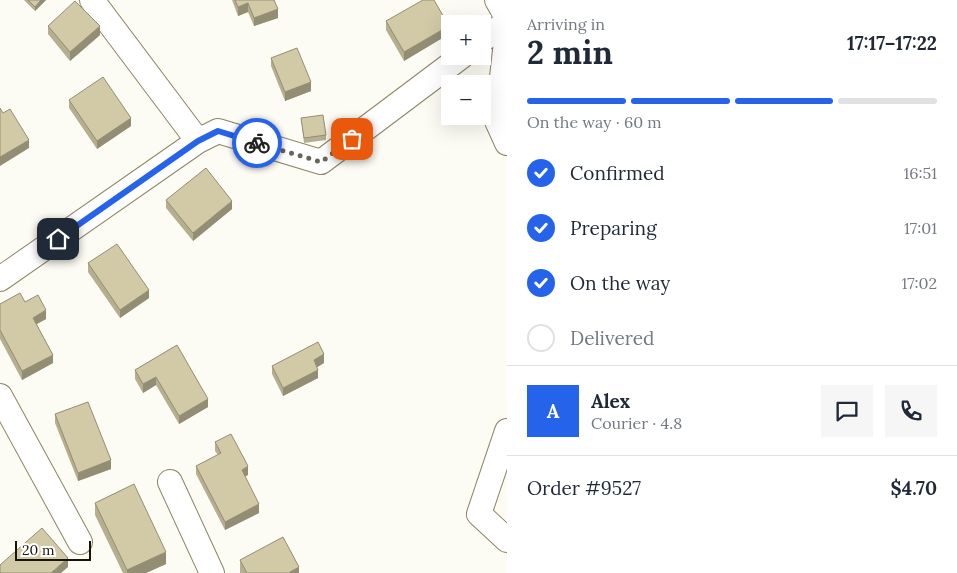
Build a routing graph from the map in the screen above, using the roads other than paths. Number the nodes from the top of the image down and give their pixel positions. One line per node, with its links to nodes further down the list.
1 (92, 0): 7 (street)
2 (497, 0): 3 (street)
3 (507, 20): 4 (street)
4 (491, 33)
5 (507, 33): 8 (street)
6 (450, 65): 7 (street)
7 (198, 141): 9 (street)
8 (507, 143)
9 (0, 279)
10 (0, 396): 14 (street)
11 (507, 431): 13 (street)
12 (170, 482): 15 (street)
13 (507, 540)
14 (80, 542)
15 (212, 573)

